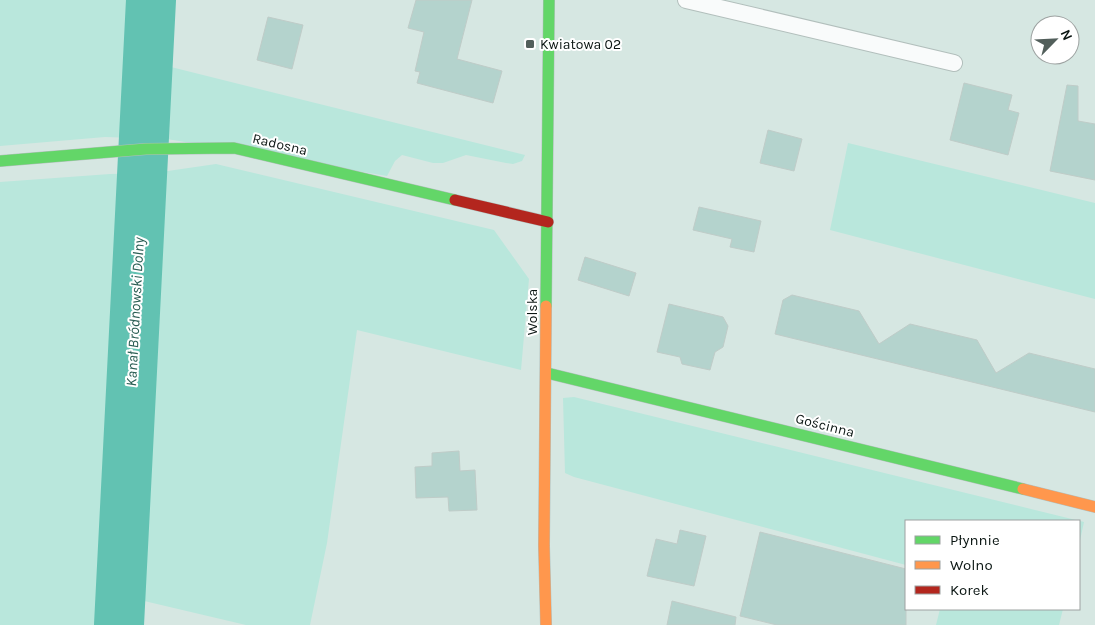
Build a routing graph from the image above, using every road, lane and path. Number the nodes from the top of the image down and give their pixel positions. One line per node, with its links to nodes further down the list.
1 (549, 0): 5 (street, Wolska)
2 (686, 0): 3 (lane)
3 (954, 63)
4 (0, 161): 5 (street, Radosna)
5 (548, 222): 6 (street, Wolska)
6 (547, 373): 7 (street, Gościnna); 8 (street, Wolska)
7 (1095, 507)
8 (546, 625)

